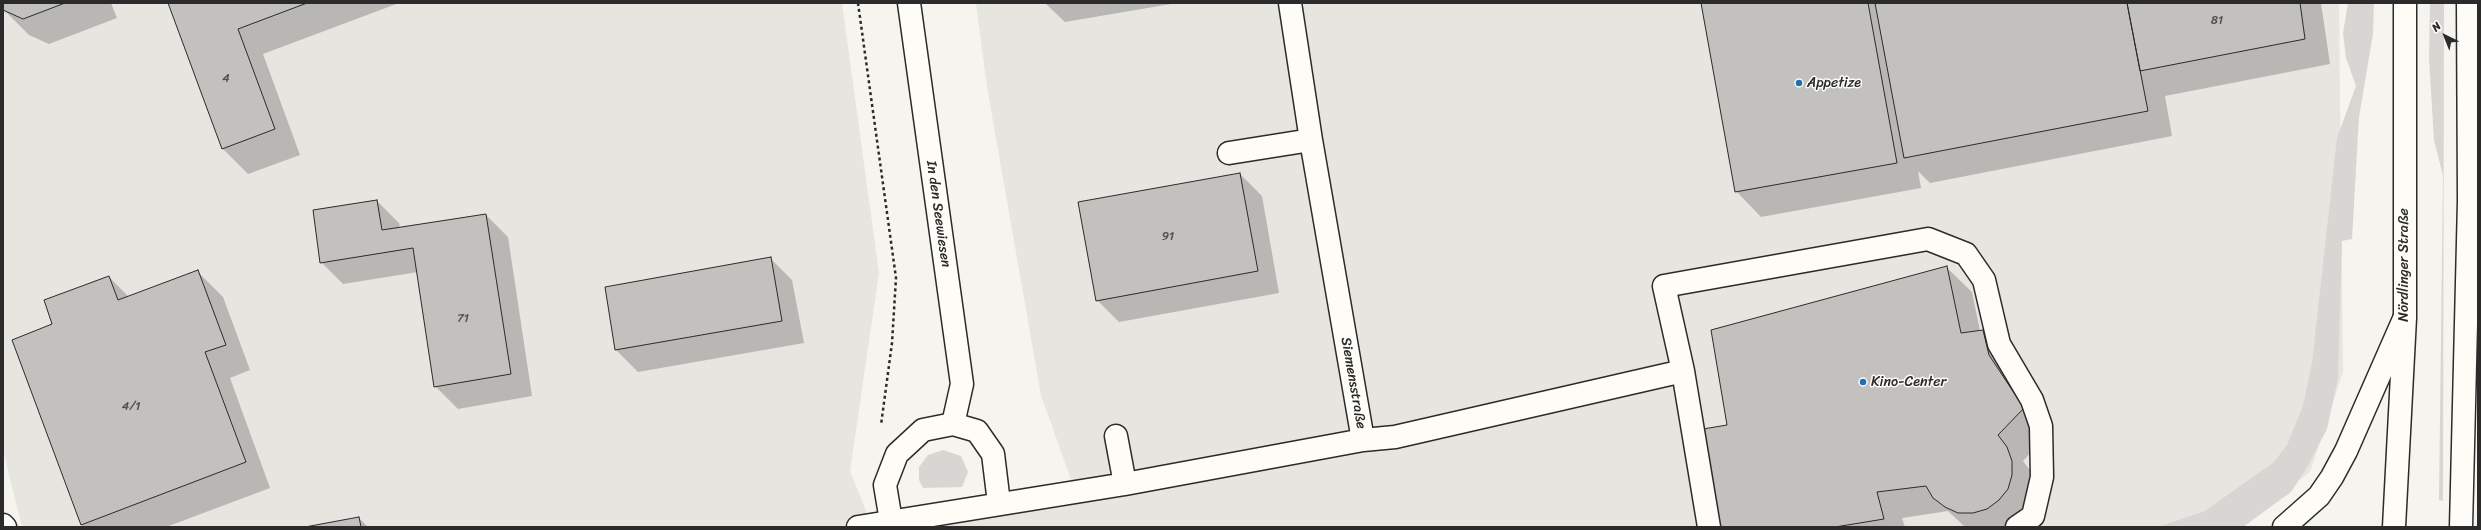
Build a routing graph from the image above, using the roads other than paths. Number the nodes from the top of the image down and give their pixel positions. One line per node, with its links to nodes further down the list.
1 (909, 3): 9 (street, In den Seewiesen)
2 (1290, 3): 5 (street, Siemensstraße)
3 (2405, 3): 7 (street, Nördlinger Straße)
4 (2468, 3): 20 (street)
5 (1311, 140): 6 (street); 11 (street, Siemensstraße)
6 (1229, 153)
7 (2405, 318): 18 (street); 19 (street, Nördlinger Straße)
8 (1683, 371): 11 (street); 16 (street); 17 (street)
9 (953, 424): 13 (street); 14 (street)
10 (1116, 436): 12 (street)
11 (1363, 440): 12 (street, Siemensstraße)
12 (1124, 484): 13 (street, Siemensstraße)
13 (1000, 503): 14 (street, Siemensstraße)
14 (891, 521): 15 (street, Siemensstraße)
15 (858, 527)
16 (1709, 527)
17 (2016, 527)
18 (2284, 527)
19 (2394, 527)
20 (2461, 527)

